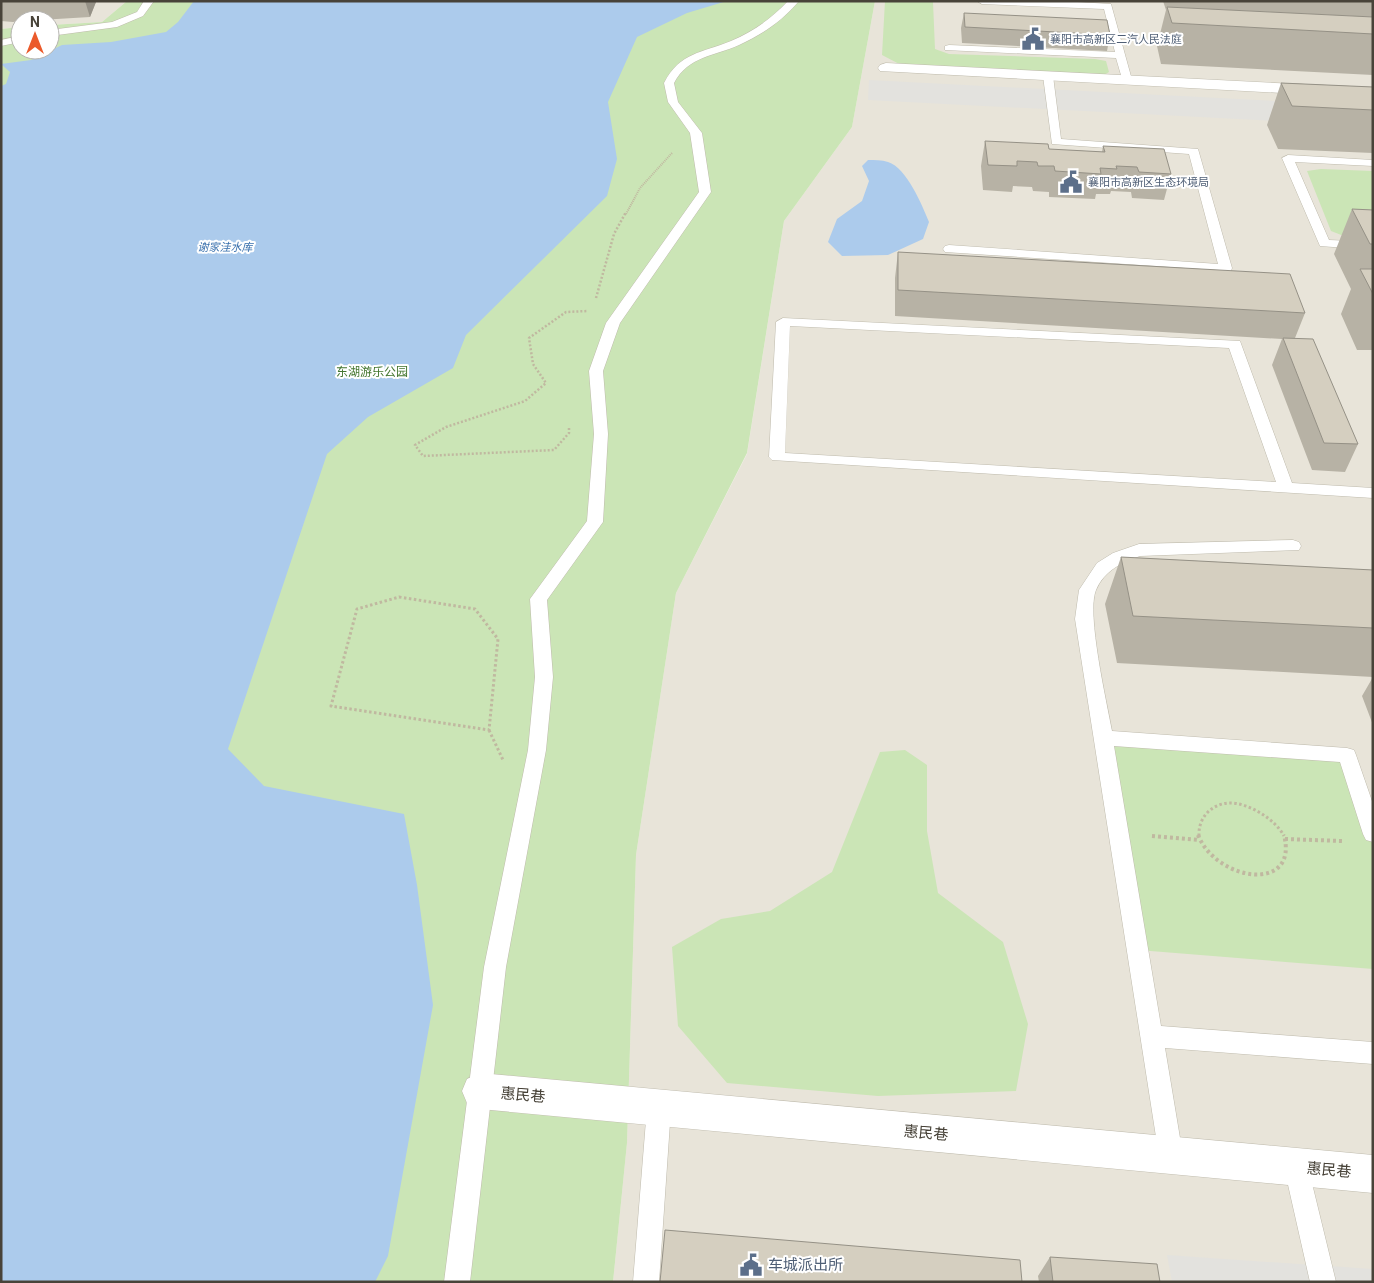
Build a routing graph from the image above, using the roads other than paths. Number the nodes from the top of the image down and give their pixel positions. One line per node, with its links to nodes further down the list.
1 (149, 1): 4 (lane)
2 (794, 1): 21 (lane)
3 (982, 1): 6 (lane)
4 (60, 31)
5 (949, 48): 6 (lane)
6 (1120, 55): 9 (lane)
7 (886, 68): 8 (street)
8 (1048, 76): 9 (street); 13 (lane)
9 (1127, 80): 10 (street)
10 (1373, 93)
11 (1373, 163): 12 (lane)
12 (1373, 246)
13 (949, 249)
14 (1286, 488): 14 (lane); 15 (lane)
15 (1373, 492)
16 (1293, 546): 17 (lane)
17 (1103, 738): 18 (lane); 19 (lane)
18 (1373, 834)
19 (1152, 1036): 20 (lane); 23 (lane)
20 (1373, 1053)
21 (480, 1091): 22 (street, 惠民巷); 26 (lane)
22 (659, 1108): 23 (street, 惠民巷); 27 (lane)
23 (1171, 1156): 24 (street, 惠民巷)
24 (1296, 1167): 25 (street, 惠民巷); 28 (lane)
25 (1373, 1174)
26 (456, 1282)
27 (646, 1282)
28 (1324, 1282)

